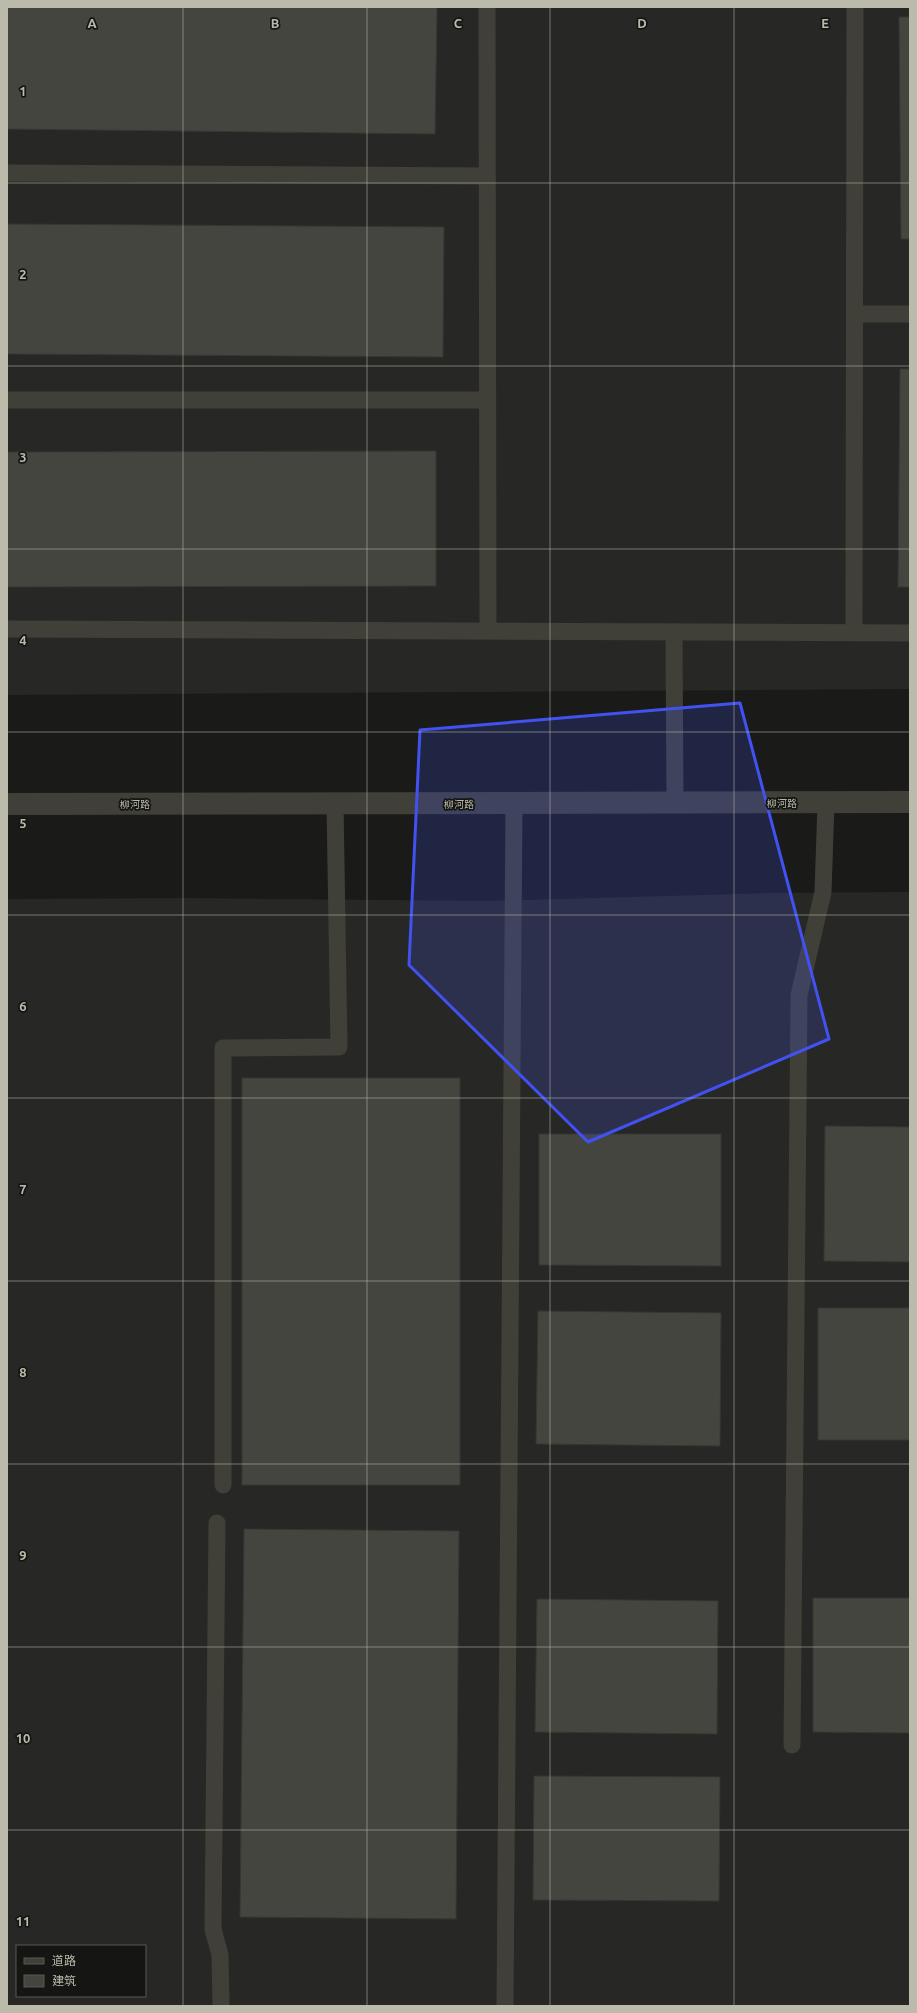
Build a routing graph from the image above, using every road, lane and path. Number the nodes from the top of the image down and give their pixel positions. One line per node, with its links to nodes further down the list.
1 (487, 7): 4 (lane)
2 (855, 7): 5 (lane)
3 (7, 173): 4 (lane)
4 (487, 176): 8 (lane)
5 (855, 314): 6 (lane); 12 (lane)
6 (910, 314)
7 (7, 400): 8 (lane)
8 (487, 400): 10 (lane)
9 (7, 629): 10 (lane)
10 (488, 631): 11 (lane)
11 (674, 632): 12 (lane); 16 (lane)
12 (854, 632): 13 (lane)
13 (910, 633)
14 (910, 802): 17 (street, 柳河路)
15 (514, 803): 16 (street, 柳河路); 19 (street, 柳河路); 24 (lane)
16 (675, 803): 17 (street, 柳河路)
17 (826, 803): 22 (lane)
18 (7, 804): 19 (street, 柳河路)
19 (335, 804): 20 (lane)
20 (223, 1485)
21 (217, 1523): 23 (lane)
22 (792, 1745)
23 (221, 2006)
24 (505, 2006)

